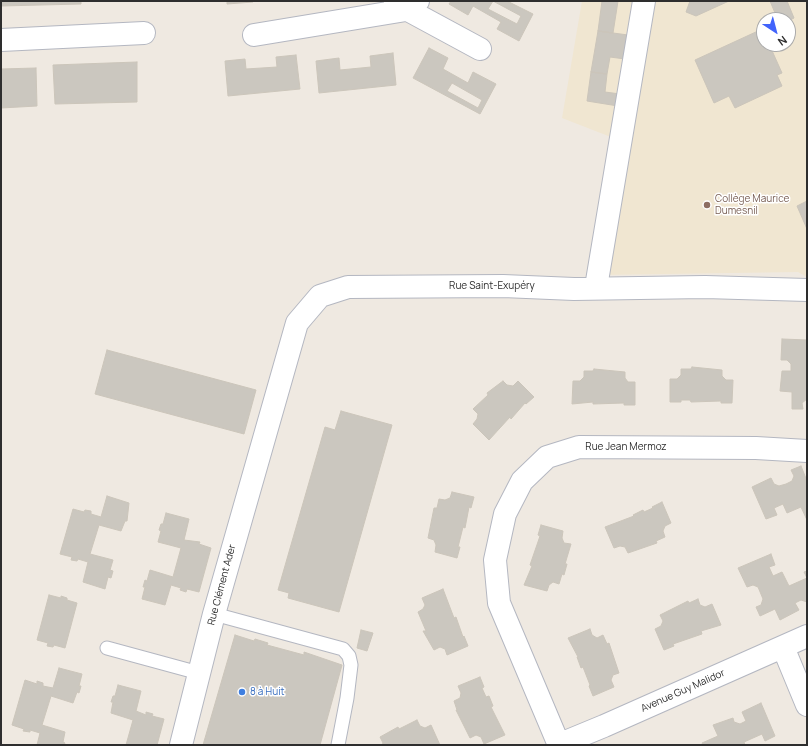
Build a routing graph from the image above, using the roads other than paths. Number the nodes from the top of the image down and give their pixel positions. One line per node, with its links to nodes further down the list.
1 (644, 1): 7 (street)
2 (405, 4): 4 (street); 6 (street)
3 (144, 33): 5 (street)
4 (254, 35)
5 (1, 40)
6 (480, 49)
7 (596, 287): 8 (street, Rue Saint-Exupéry); 9 (street, Rue Saint-Exupéry)
8 (807, 290)
9 (267, 426): 11 (street, Rue Clément Ader)
10 (807, 451): 19 (street, Rue Jean Mermoz)
11 (214, 614): 15 (street, Rue Clément Ader); 18 (lane)
12 (807, 636): 13 (street, Avenue Guy Malidor)
13 (783, 647): 16 (street); 19 (street, Avenue Guy Malidor)
14 (106, 648): 15 (lane)
15 (199, 673): 17 (street, Rue Clément Ader)
16 (807, 705)
17 (181, 745)
18 (338, 745)
19 (559, 745)

